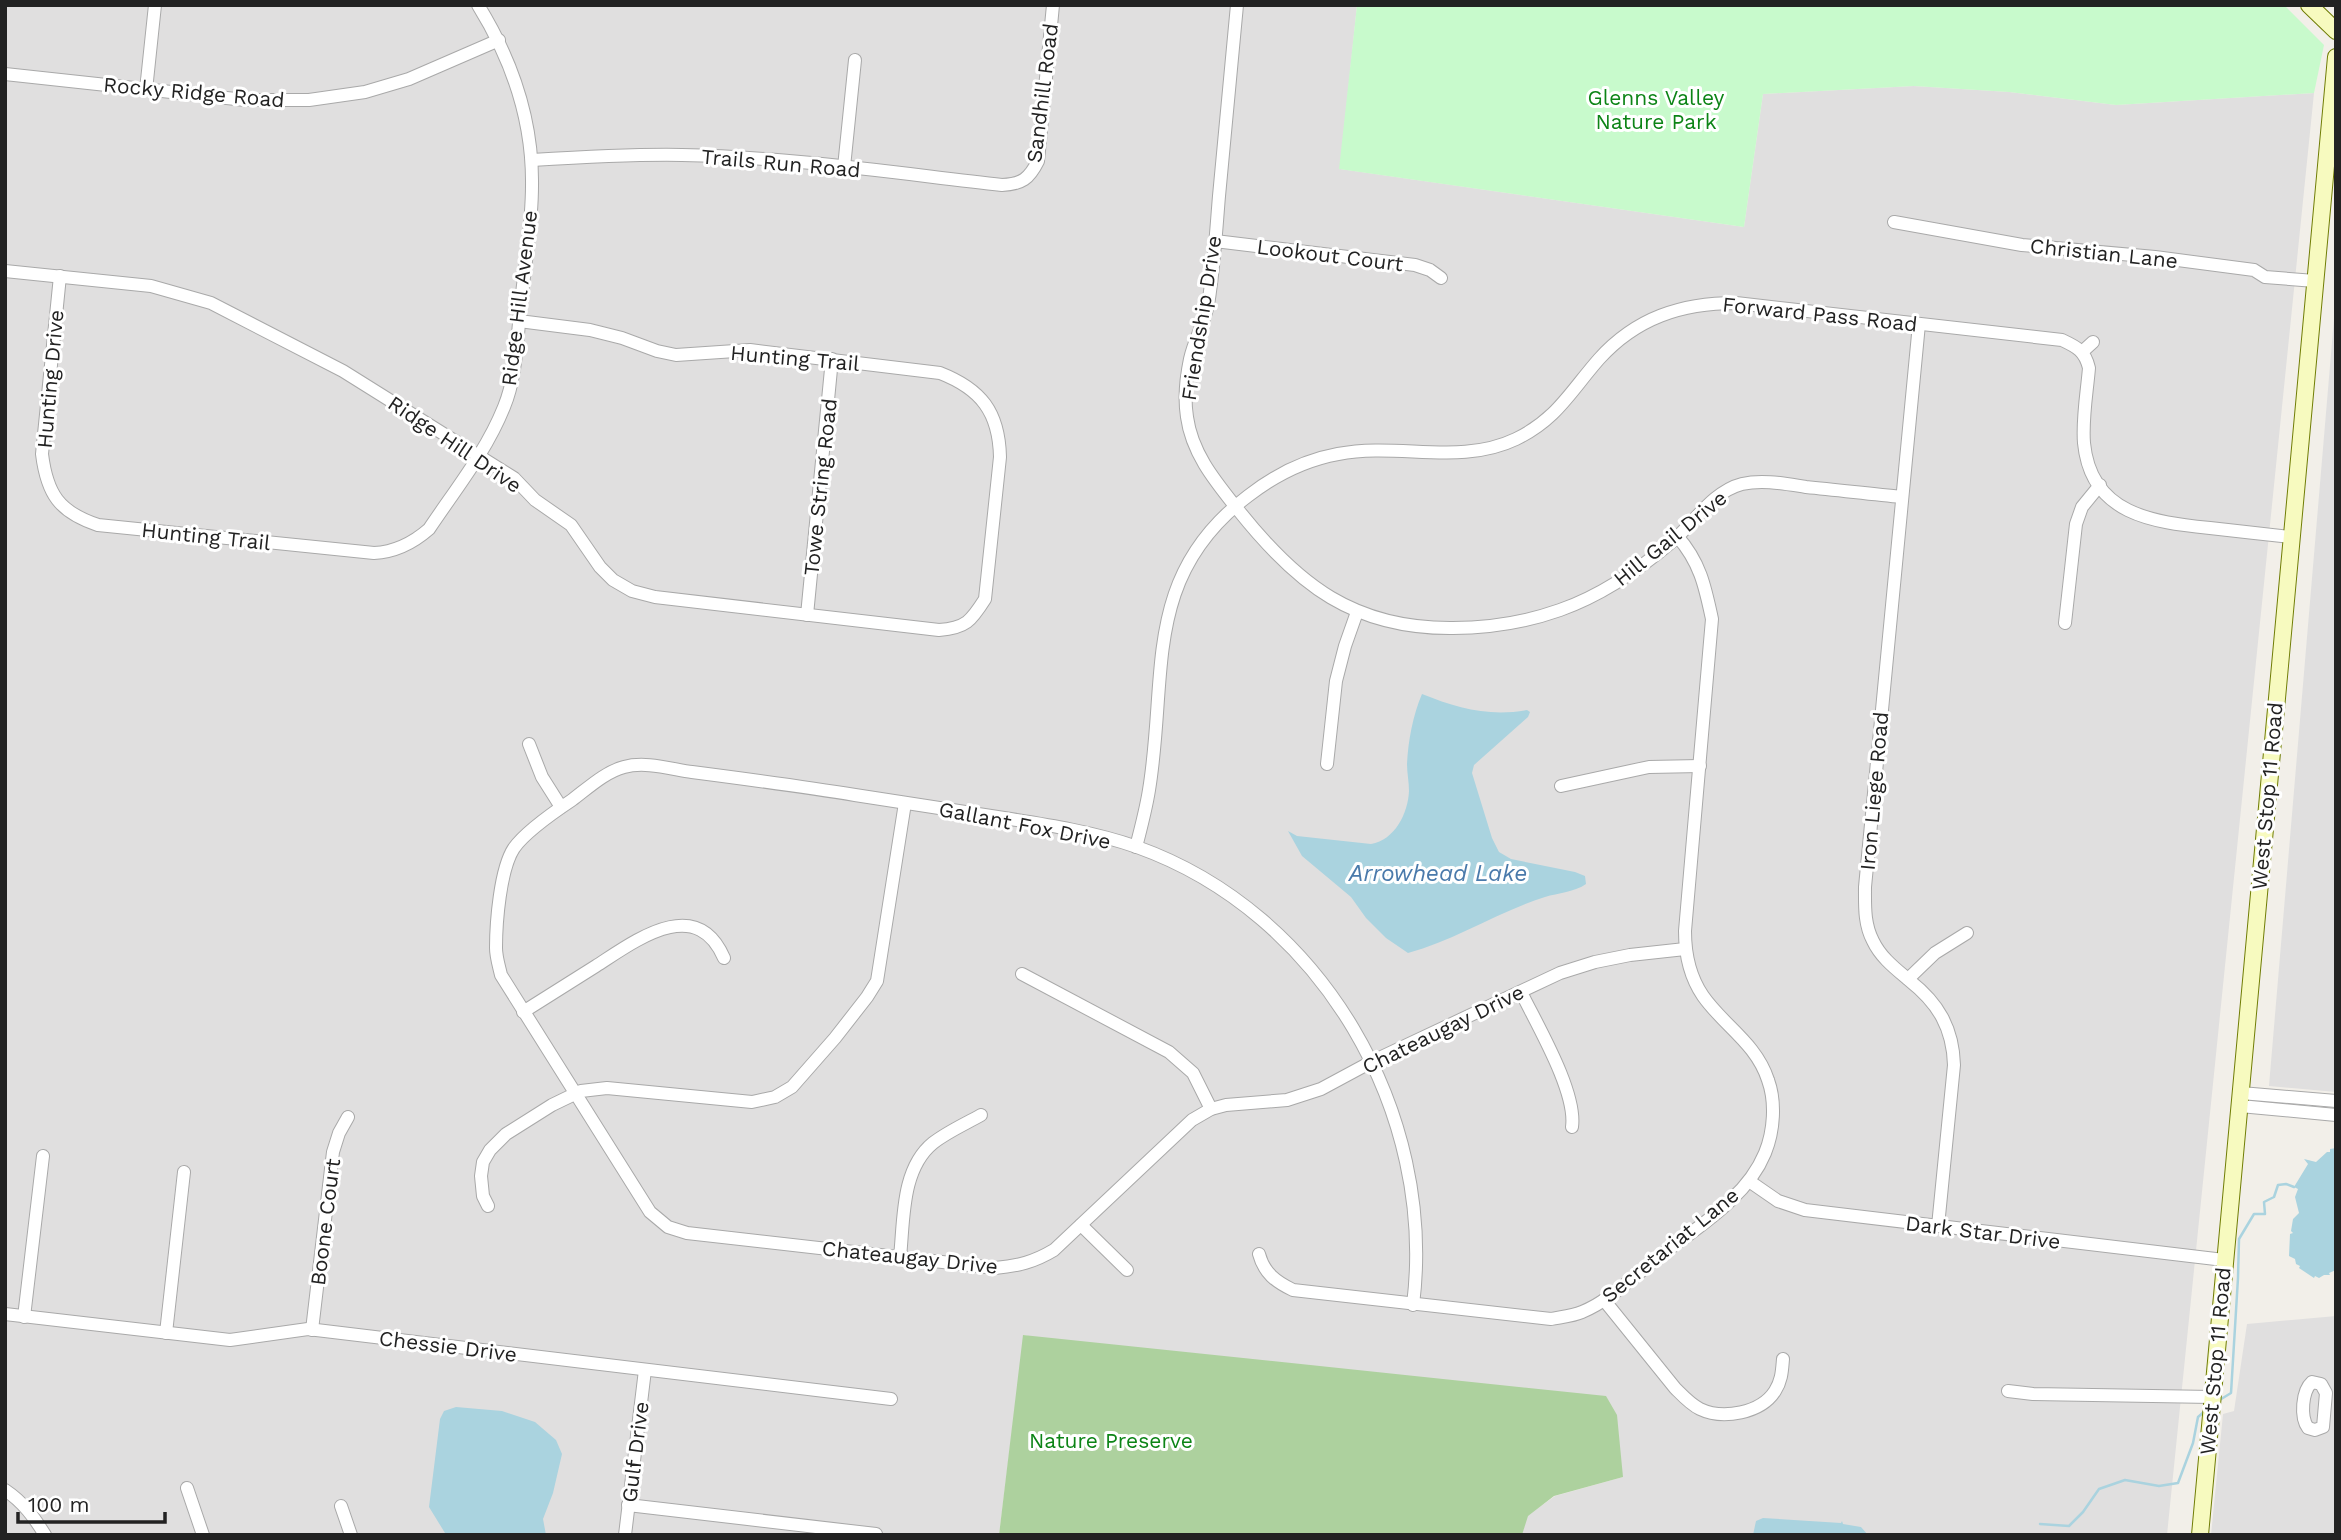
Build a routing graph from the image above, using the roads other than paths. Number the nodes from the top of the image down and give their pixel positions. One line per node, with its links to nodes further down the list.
1 (155, 5): 12 (street)
2 (478, 5): 7 (street, Ridge Hill Avenue)
3 (1053, 5): 15 (street, Sandhill Road)
4 (1237, 5): 17 (street, Friendship Drive)
5 (2309, 5): 6 (main road)
6 (2336, 31)
7 (499, 40): 12 (street, Rocky Ridge Road); 13 (street, Ridge Hill Avenue)
8 (2336, 57): 11 (main road, West Stop 11 Road)
9 (855, 60): 14 (street)
10 (5, 74): 12 (street, Rocky Ridge Road)
11 (2335, 79): 21 (main road, West Stop 11 Road)
12 (146, 90)
13 (532, 160): 14 (street, Trails Run Road); 22 (street, Ridge Hill Avenue)
14 (844, 167): 15 (street, Trails Run Road)
15 (1028, 179)
16 (1894, 222): 21 (street, Christian Lane)
17 (1215, 241): 20 (street, Lookout Court); 31 (street, Friendship Drive)
18 (5, 271): 19 (street, Ridge Hill Drive)
19 (60, 276): 27 (street, Ridge Hill Drive); 28 (street, Hunting Drive)
20 (1441, 278)
21 (2315, 281): 33 (main road, West Stop 11 Road)
22 (519, 321): 26 (street, Hunting Trail); 27 (street, Ridge Hill Avenue)
23 (1919, 324): 25 (street, Forward Pass Road); 30 (street, Iron Liege Road); 31 (street, Forward Pass Road)
24 (2093, 342): 25 (street)
25 (2082, 352): 29 (street)
26 (832, 359): 36 (street, Towe String Road); 37 (street, Hunting Trail)
27 (479, 456): 34 (street, Ridge Hill Avenue); 36 (street, Ridge Hill Drive)
28 (47, 482): 34 (street, Hunting Trail)
29 (2100, 485): 33 (street); 38 (street)
30 (1902, 497): 32 (street, Hill Gail Drive); 50 (street, Iron Liege Road)
31 (1235, 506): 35 (street, Hill Gail Drive); 45 (street)
32 (1677, 536): 35 (street, Hill Gail Drive); 41 (street, Secretariat Lane)
33 (2290, 537): 55 (main road, West Stop 11 Road)
34 (383, 552)
35 (1357, 612): 40 (street)
36 (807, 615): 37 (street, Ridge Hill Drive)
37 (969, 621)
38 (2065, 623)
39 (529, 744): 44 (street)
40 (1327, 764)
41 (1700, 766): 42 (street); 47 (street, Secretariat Lane)
42 (1561, 786)
43 (905, 803): 44 (street, Gallant Fox Drive); 45 (street, Gallant Fox Drive); 54 (street)
44 (562, 807): 52 (street, Chateaugay Drive)
45 (1136, 847): 53 (street, Gallant Fox Drive)
46 (1967, 933): 50 (street)
47 (1685, 949): 51 (street, Chateaugay Drive); 64 (street, Secretariat Lane)
48 (724, 958): 52 (street)
49 (1022, 974): 57 (street)
50 (1908, 979): 67 (street, Iron Liege Road)
51 (1521, 992): 53 (street, Chateaugay Drive); 61 (street)
52 (523, 1012): 54 (street, Chateaugay Drive)
53 (1373, 1061): 57 (street, Chateaugay Drive); 73 (street, Gallant Fox Drive)
54 (575, 1094): 65 (street); 69 (street, Chateaugay Drive)
55 (2241, 1099): 56 (street); 59 (street); 70 (main road, West Stop 11 Road)
56 (2336, 1101)
57 (1211, 1109): 66 (street, Chateaugay Drive)
58 (981, 1115): 69 (street)
59 (2336, 1115)
60 (348, 1117): 76 (street, Boone Court)
61 (1572, 1127)
62 (43, 1156): 75 (street)
63 (184, 1172): 77 (street)
64 (1749, 1181): 67 (street, Dark Star Drive); 72 (street, Secretariat Lane)
65 (488, 1206)
66 (1081, 1225): 69 (street, Chateaugay Drive); 71 (street)
67 (1938, 1226): 70 (street, Dark Star Drive)
68 (1259, 1254): 73 (street, Secretariat Lane)
69 (900, 1257)
70 (2224, 1261): 81 (main road, West Stop 11 Road)
71 (1126, 1270)
72 (1604, 1300): 73 (street, Secretariat Lane); 78 (street)
73 (1413, 1305)
74 (5, 1314): 75 (street, Chessie Drive)
75 (24, 1317): 77 (street, Chessie Drive)
76 (312, 1330): 77 (street, Chessie Drive); 79 (street, Chessie Drive)
77 (166, 1333)
78 (1783, 1359)
79 (645, 1370): 82 (street, Chessie Drive); 85 (street, Gulf Drive)
80 (2008, 1391): 81 (street)
81 (2212, 1396): 92 (main road, West Stop 11 Road)
82 (891, 1399)
83 (187, 1488): 89 (street)
84 (5, 1490): 88 (street)
85 (628, 1505): 87 (street); 91 (street, Gulf Drive)
86 (341, 1506): 90 (street)
87 (876, 1534)
88 (45, 1535)
89 (203, 1535)
90 (351, 1535)
91 (625, 1535)
92 (2200, 1535)

